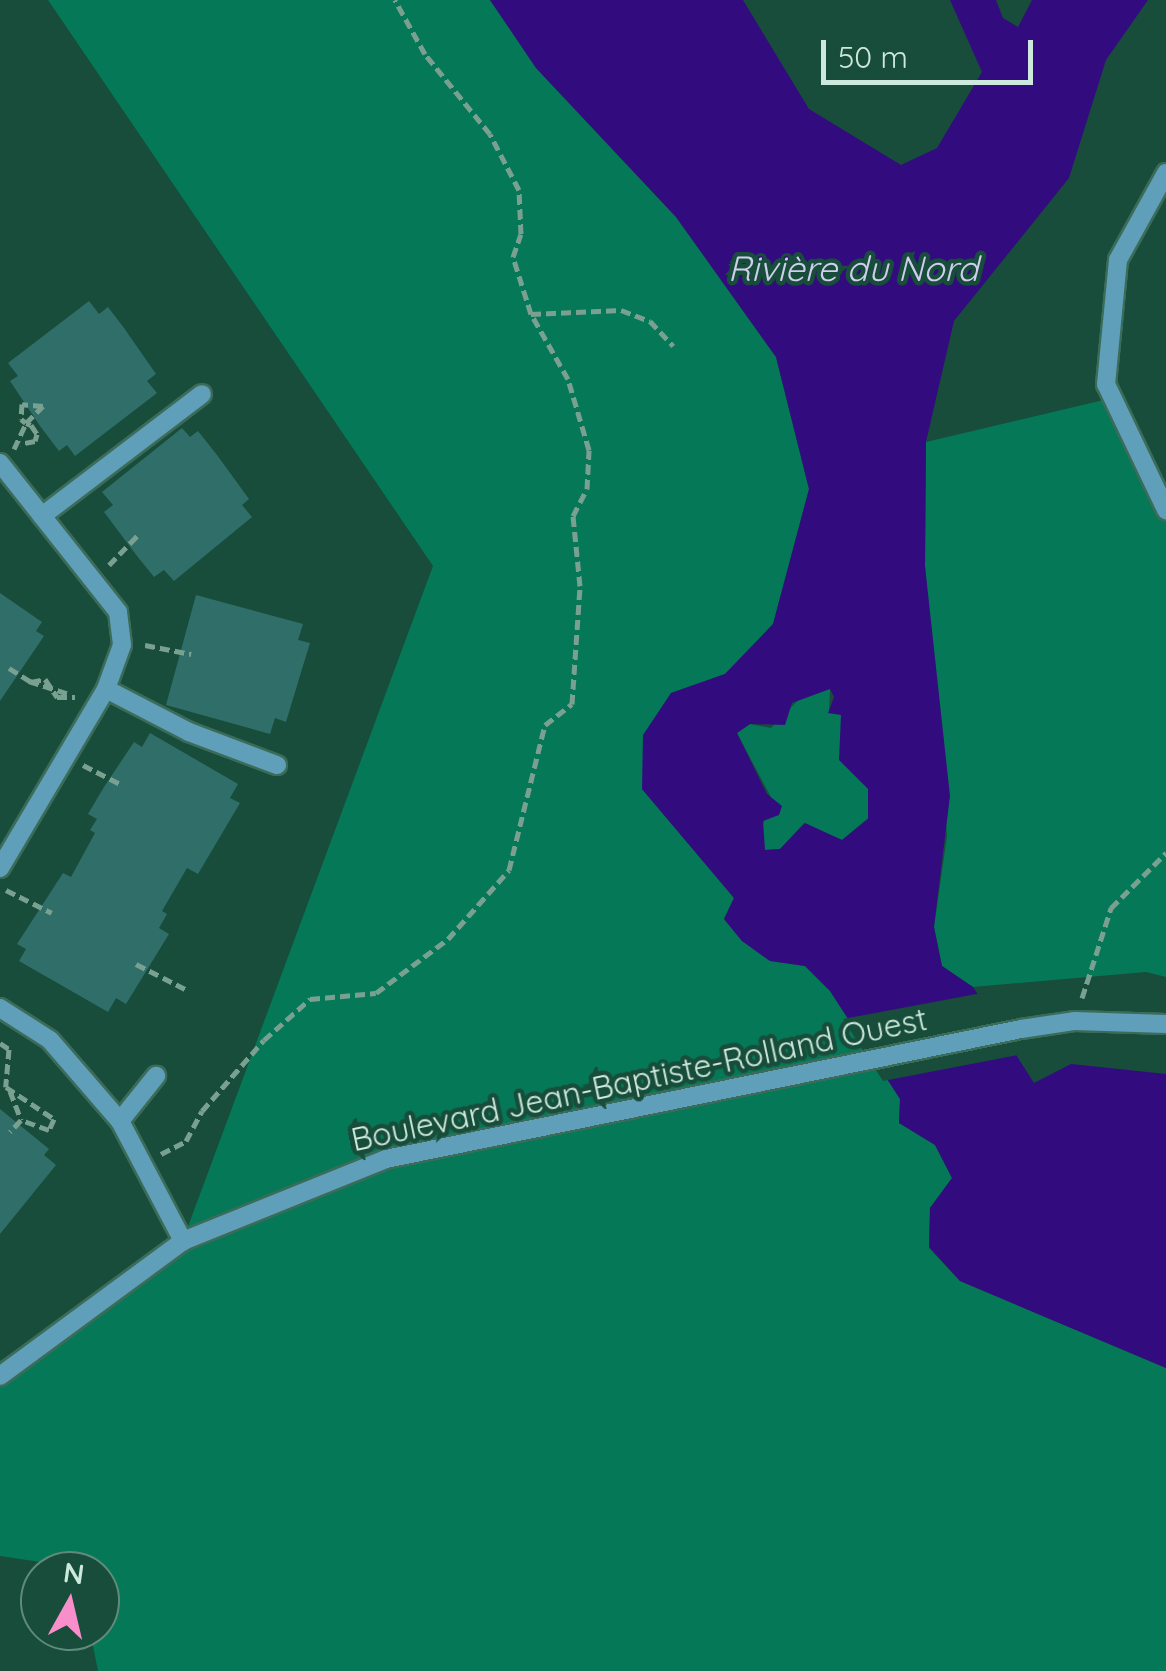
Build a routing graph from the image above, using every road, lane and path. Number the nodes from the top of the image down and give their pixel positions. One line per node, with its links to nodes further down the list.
1 (395, 0): 3 (path)
2 (1166, 173): 9 (street)
3 (531, 314): 4 (path); 36 (path)
4 (673, 346)
5 (202, 394): 10 (street)
6 (26, 423): 6 (path); 7 (path); 7 (path)
7 (20, 444): 8 (path)
8 (2, 468): 10 (street)
9 (1166, 510)
10 (42, 516): 12 (street)
11 (138, 535): 12 (path)
12 (90, 577): 13 (street)
13 (122, 644): 14 (path); 16 (street)
14 (191, 654)
15 (9, 668): 17 (path)
16 (106, 689): 17 (street); 19 (street)
17 (94, 709): 18 (street)
18 (67, 757): 20 (path); 22 (street)
19 (277, 766)
20 (122, 785)
21 (1166, 853): 28 (path)
22 (0, 868)
23 (0, 888): 24 (path)
24 (52, 914)
25 (136, 964): 26 (path)
26 (189, 990)
27 (3, 1017): 34 (street)
28 (1075, 1021): 29 (street, Boulevard Jean-Baptiste-Rolland Ouest); 37 (street, Boulevard Jean-Baptiste-Rolland Ouest)
29 (1166, 1024)
30 (0, 1043): 32 (path)
31 (156, 1076): 34 (street)
32 (10, 1091): 33 (path); 33 (path)
33 (21, 1120): 35 (path)
34 (120, 1121): 36 (street)
35 (10, 1132)
36 (141, 1164): 37 (street)
37 (183, 1240): 38 (street, Boulevard Jean-Baptiste-Rolland Ouest)
38 (0, 1376)

